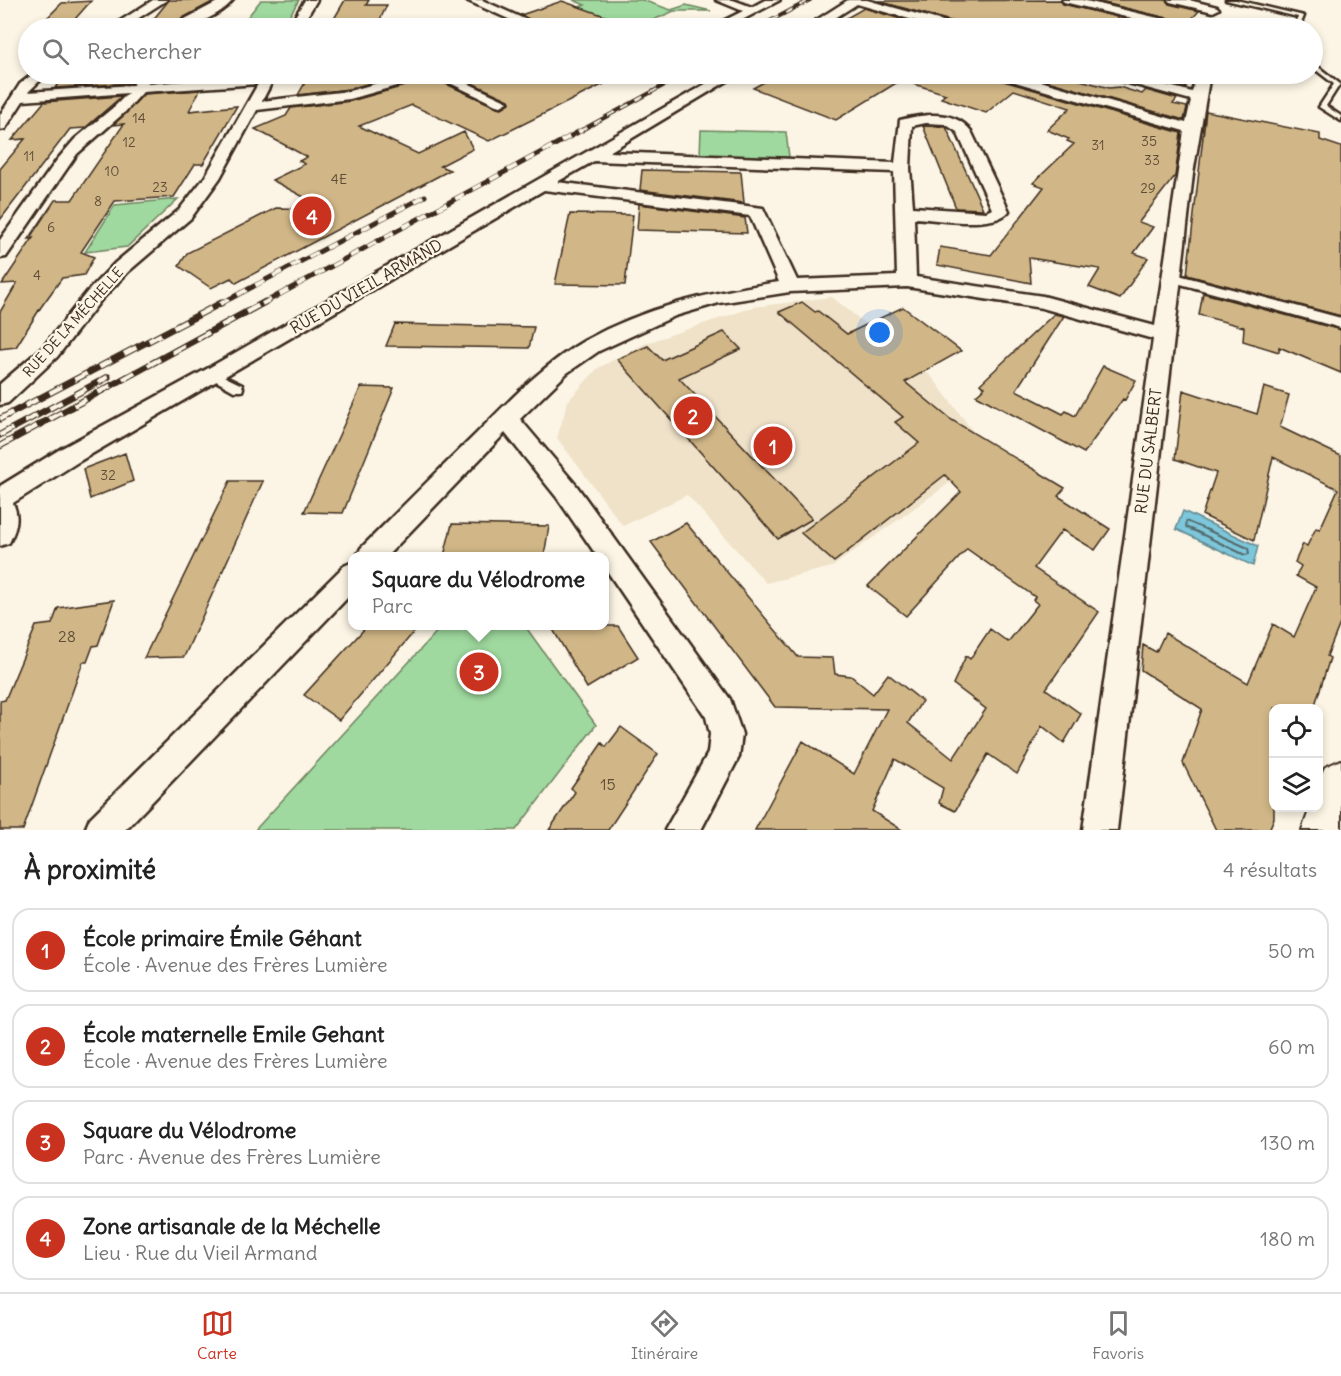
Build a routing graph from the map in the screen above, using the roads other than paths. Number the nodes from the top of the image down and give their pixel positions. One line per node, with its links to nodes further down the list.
1 (161, 0): 13 (street)
2 (227, 0): 14 (street)
3 (311, 0): 15 (street)
4 (472, 0): 16 (street)
5 (722, 0): 12 (street)
6 (774, 0): 12 (street)
7 (855, 0): 18 (street); 19 (street)
8 (1068, 0): 20 (street)
9 (1174, 0): 11 (street)
10 (1229, 0): 21 (lane)
11 (1213, 9)
12 (753, 11): 17 (street)
13 (132, 18)
14 (195, 18)
15 (300, 18)
16 (514, 18)
17 (739, 18)
18 (828, 18)
19 (917, 18)
20 (1143, 18)
21 (1300, 18)
22 (1323, 73): 37 (lane)
23 (28, 84): 33 (street)
24 (119, 84): 33 (street)
25 (140, 84): 44 (street)
26 (264, 84): 36 (street, RUE DE LA MÉCHELLE)
27 (390, 84): 36 (street)
28 (460, 84): 35 (street)
29 (715, 84): 40 (street, RUE DU VIEIL ARMAND)
30 (1037, 84): 39 (street)
31 (1147, 84): 34 (street)
32 (1201, 84): 34 (street, RUE DU SALBERT)
33 (20, 97): 38 (street)
34 (1198, 98): 39 (street, RUE DU SALBERT)
35 (501, 102)
36 (253, 106): 52 (street, RUE DE LA MÉCHELLE)
37 (1341, 119)
38 (2, 121)
39 (1192, 129): 45 (street, RUE DU SALBERT)
40 (589, 156): 41 (street); 42 (street, RUE DU VIEIL ARMAND)
41 (902, 168): 43 (street); 43 (street)
42 (540, 185): 47 (street); 50 (street, RUE DU VIEIL ARMAND)
43 (905, 212): 46 (street)
44 (0, 253)
45 (1171, 277): 48 (street); 49 (street, RUE DU SALBERT)
46 (907, 280): 47 (street); 49 (street)
47 (790, 285): 53 (street)
48 (1341, 323)
49 (1162, 335): 63 (street, RUE DU SALBERT)
50 (213, 375): 51 (lane); 54 (street, RUE DU VIEIL ARMAND)
51 (238, 388)
52 (0, 397)
53 (506, 418): 56 (street); 58 (street)
54 (0, 501): 55 (street)
55 (0, 535)
56 (374, 552)
57 (609, 552): 62 (street)
58 (609, 552)
59 (348, 579): 61 (street)
60 (1341, 783): 64 (main road)
61 (102, 830)
62 (682, 830)
63 (1100, 830)
64 (1326, 830)

